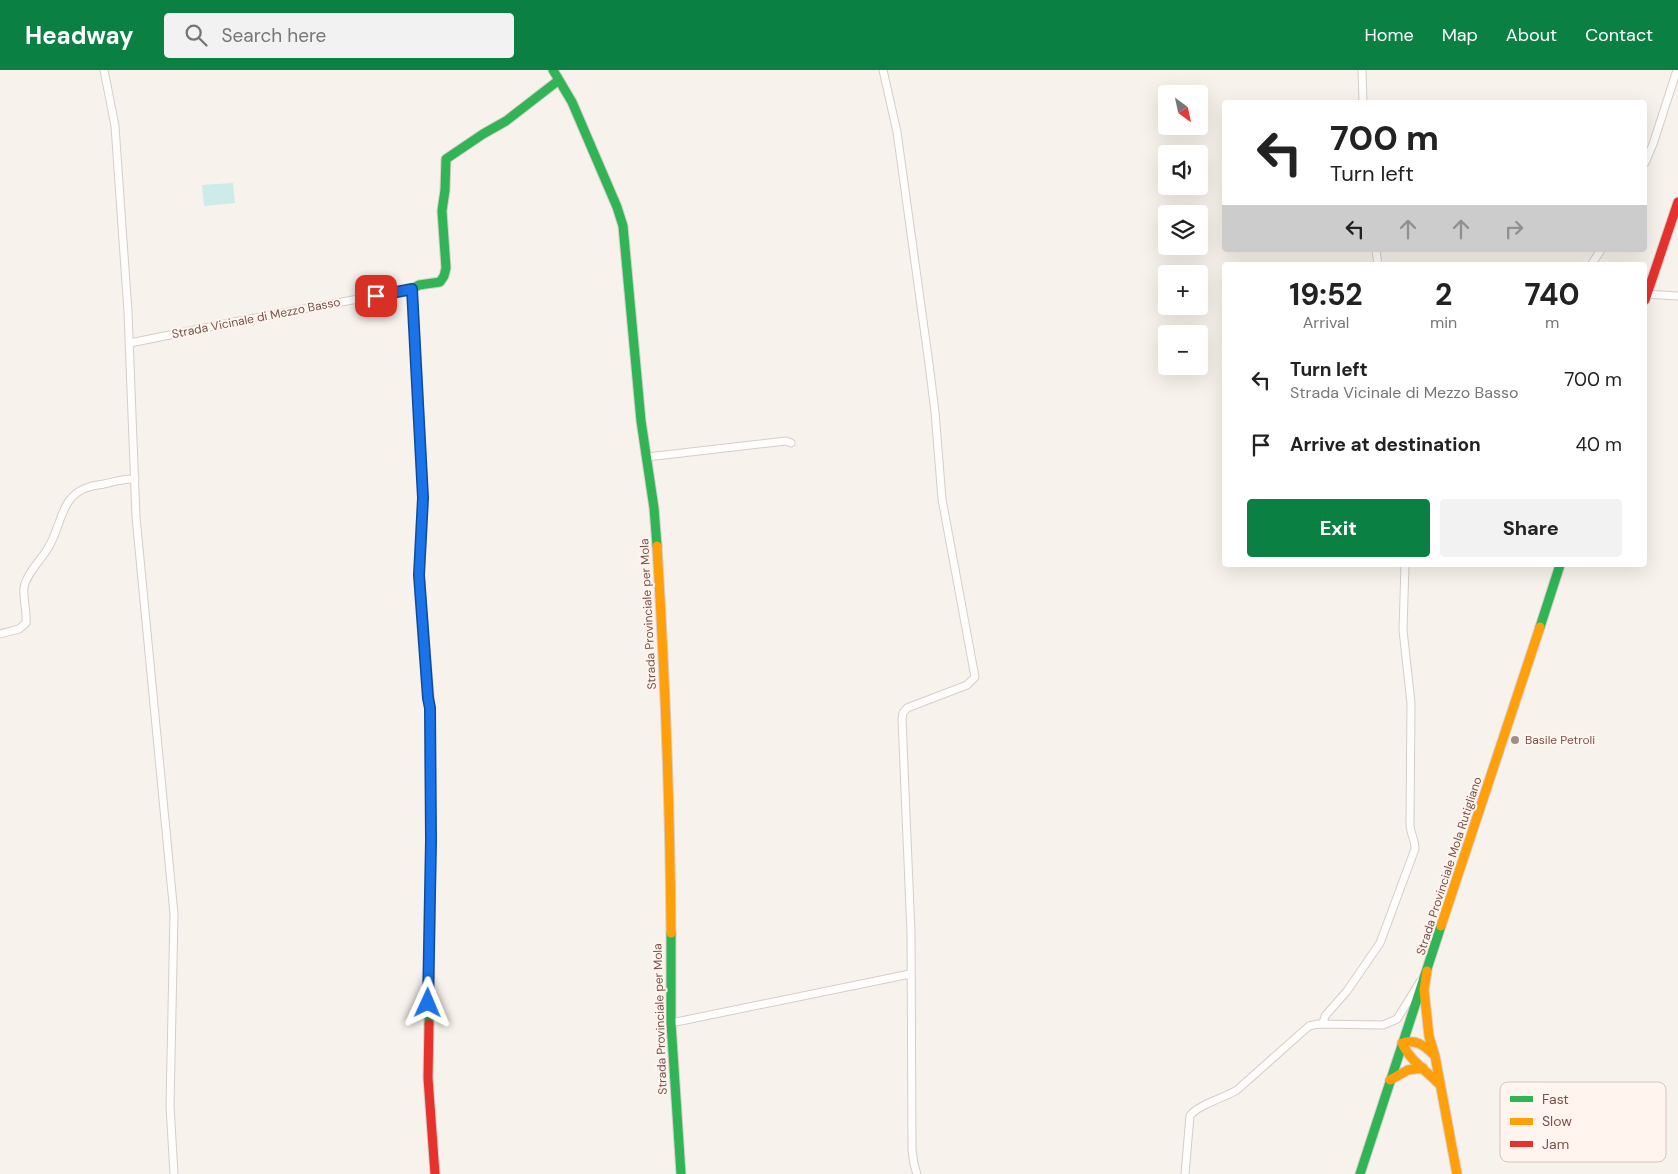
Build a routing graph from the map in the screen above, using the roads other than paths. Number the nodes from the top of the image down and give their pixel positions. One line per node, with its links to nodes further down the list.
1 (104, 70): 14 (street)
2 (552, 70): 6 (main road, Strada Provinciale per Mola)
3 (883, 70): 22 (street)
4 (1362, 70): 7 (street)
5 (1677, 70): 8 (street)
6 (559, 80): 10 (main road); 16 (main road, Strada Provinciale per Mola)
7 (1363, 100)
8 (1647, 158)
9 (1678, 202): 11 (main road)
10 (412, 289): 14 (street, Strada Vicinale di Mezzo Basso); 31 (main road)
11 (1647, 293)
12 (1647, 296): 13 (street)
13 (1678, 296)
14 (130, 343): 17 (street)
15 (791, 444): 16 (street)
16 (647, 457): 23 (main road, Strada Provinciale per Mola)
17 (135, 479): 20 (street); 30 (street)
18 (1405, 567): 24 (street)
19 (1559, 567): 21 (main road, Strada Provinciale Mola Rutigliano)
20 (0, 634)
21 (1427, 971): 24 (street); 25 (main road, Strada Provinciale Mola Rutigliano); 26 (main road)
22 (910, 974): 23 (street); 33 (street)
23 (671, 1023): 32 (main road, Strada Provinciale per Mola)
24 (1323, 1024): 34 (street)
25 (1402, 1043): 26 (main road); 27 (main road); 28 (main road, Strada Provinciale Mola Rutigliano)
26 (1434, 1056): 29 (main road)
27 (1423, 1068): 28 (main road); 29 (main road)
28 (1390, 1080): 35 (main road, Strada Provinciale Mola Rutigliano)
29 (1440, 1084): 36 (main road)
30 (174, 1174)
31 (435, 1174)
32 (682, 1174)
33 (917, 1174)
34 (1185, 1174)
35 (1360, 1174)
36 (1457, 1174)

